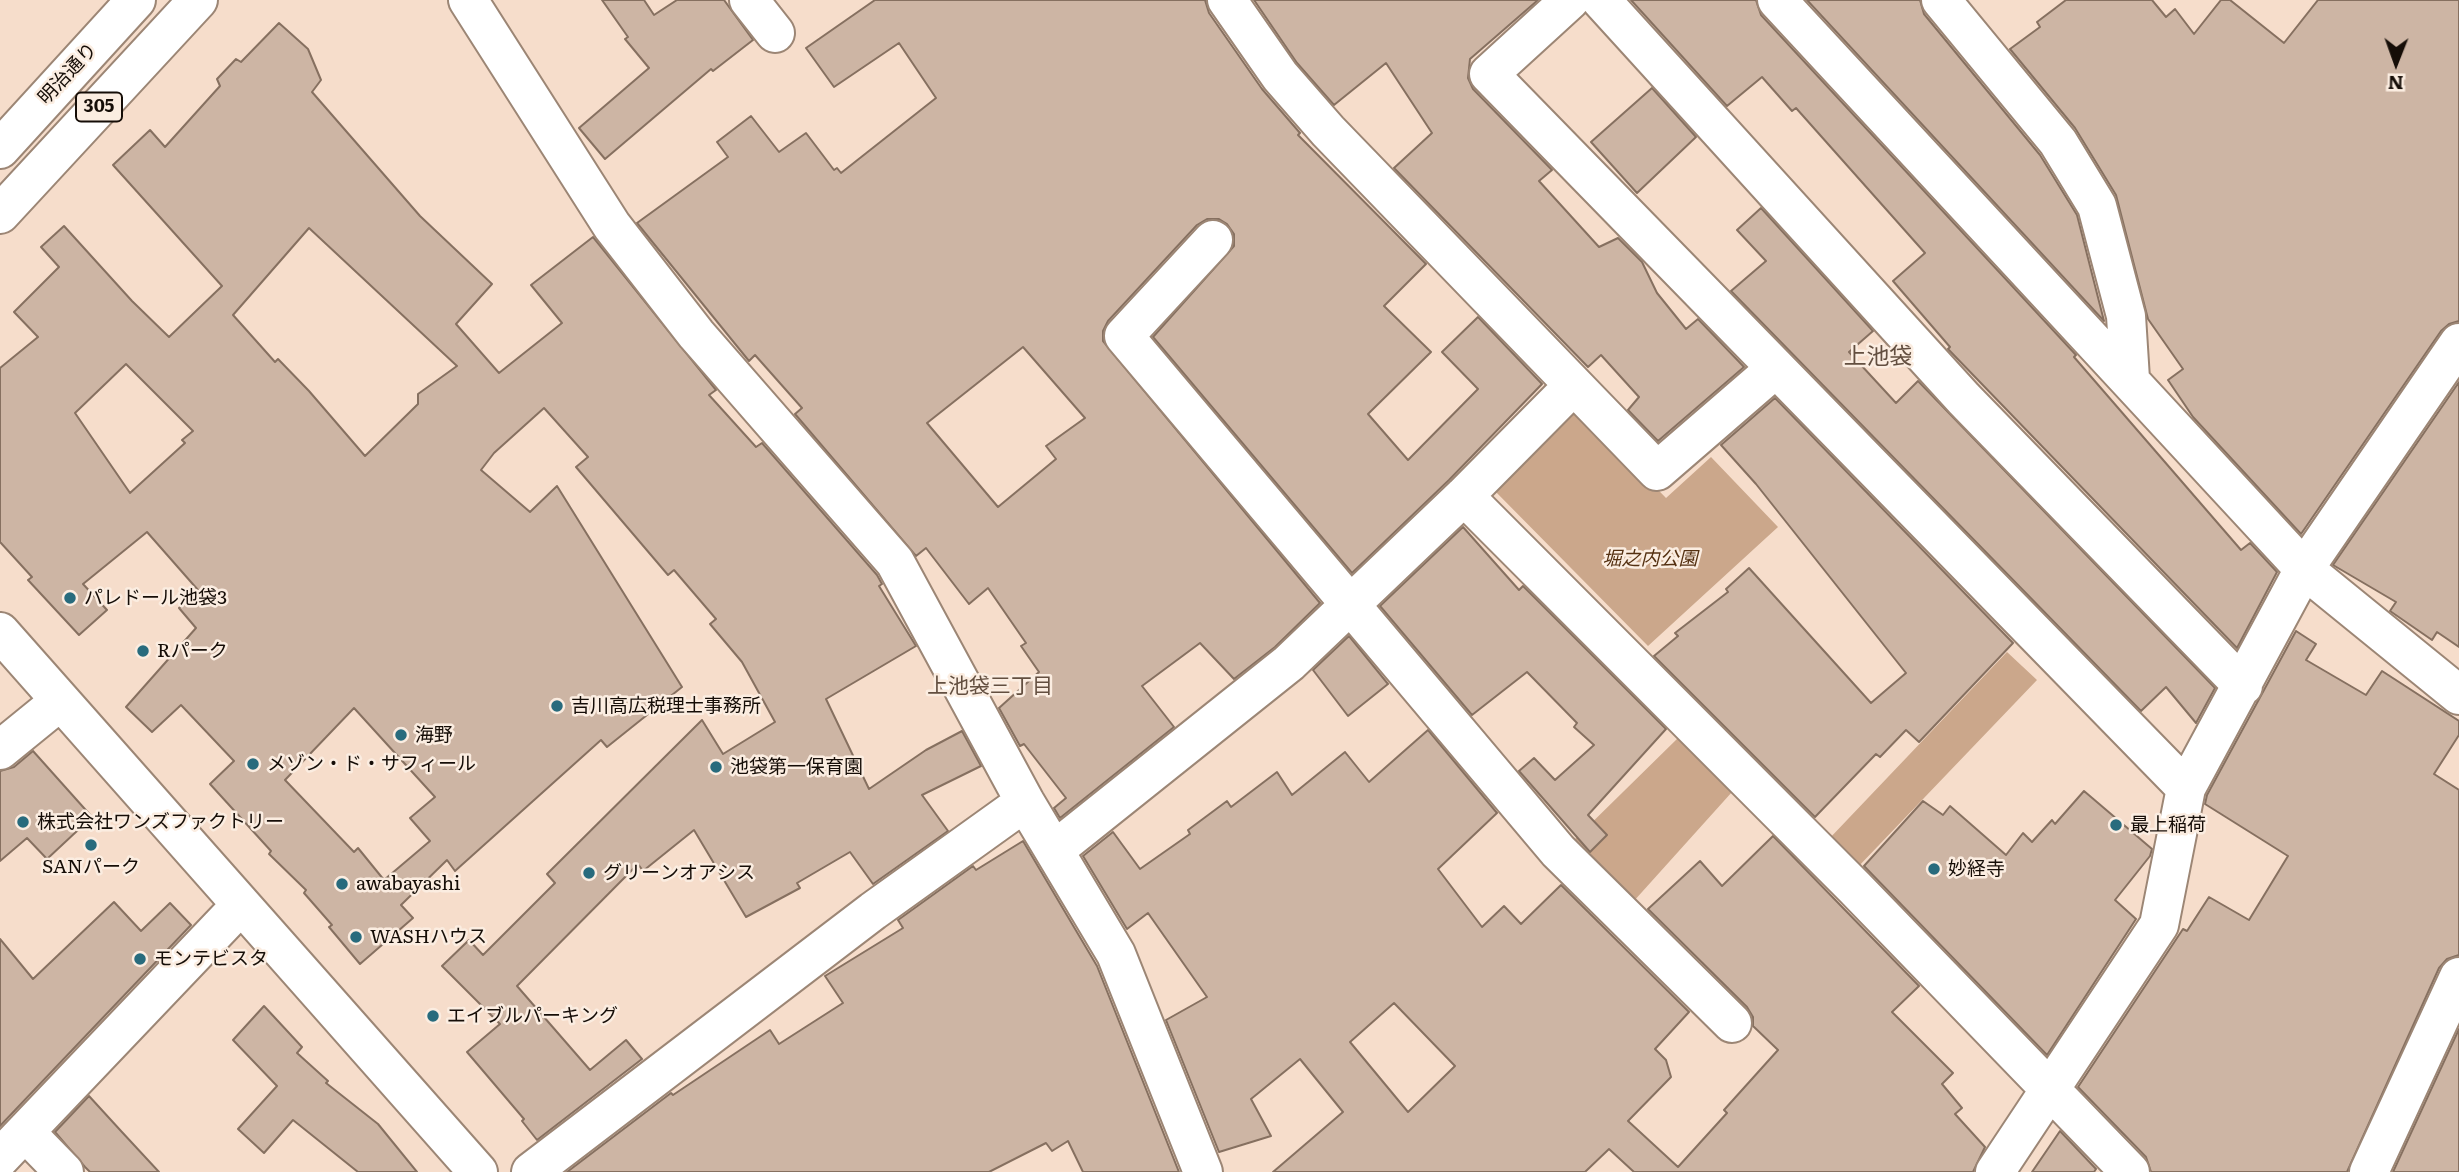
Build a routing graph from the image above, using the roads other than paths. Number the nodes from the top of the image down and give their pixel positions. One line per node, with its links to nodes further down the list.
1 (136, 0): 11 (street, 明治通り / 305)
2 (198, 0): 12 (street, 305)
3 (468, 0): 27 (street)
4 (748, 0): 10 (street)
5 (1227, 0): 17 (street)
6 (1601, 0): 22 (street)
7 (1777, 0): 16 (street)
8 (1941, 0): 16 (street)
9 (1555, 5): 15 (street)
10 (775, 33)
11 (0, 149)
12 (0, 214)
13 (1213, 240): 20 (street)
14 (2459, 343): 19 (street)
15 (1775, 369): 17 (street); 26 (street)
16 (2130, 379): 19 (street)
17 (1573, 386): 18 (street)
18 (1464, 496): 20 (street); 32 (street)
19 (2304, 569): 22 (street); 23 (street)
20 (1350, 606): 28 (street); 31 (street)
21 (0, 632): 24 (street)
22 (2243, 686): 26 (street)
23 (2459, 695)
24 (60, 702): 25 (street); 29 (street)
25 (0, 750)
26 (2186, 788): 32 (street)
27 (1025, 802): 28 (street); 36 (street)
28 (1056, 849): 37 (street)
29 (240, 905): 33 (street); 35 (street)
30 (2459, 977): 40 (street)
31 (1732, 1023)
32 (2050, 1093): 38 (street); 39 (street)
33 (13, 1145): 34 (street)
34 (64, 1172)
35 (478, 1172)
36 (531, 1172)
37 (1203, 1172)
38 (1995, 1172)
39 (2130, 1172)
40 (2369, 1172)

